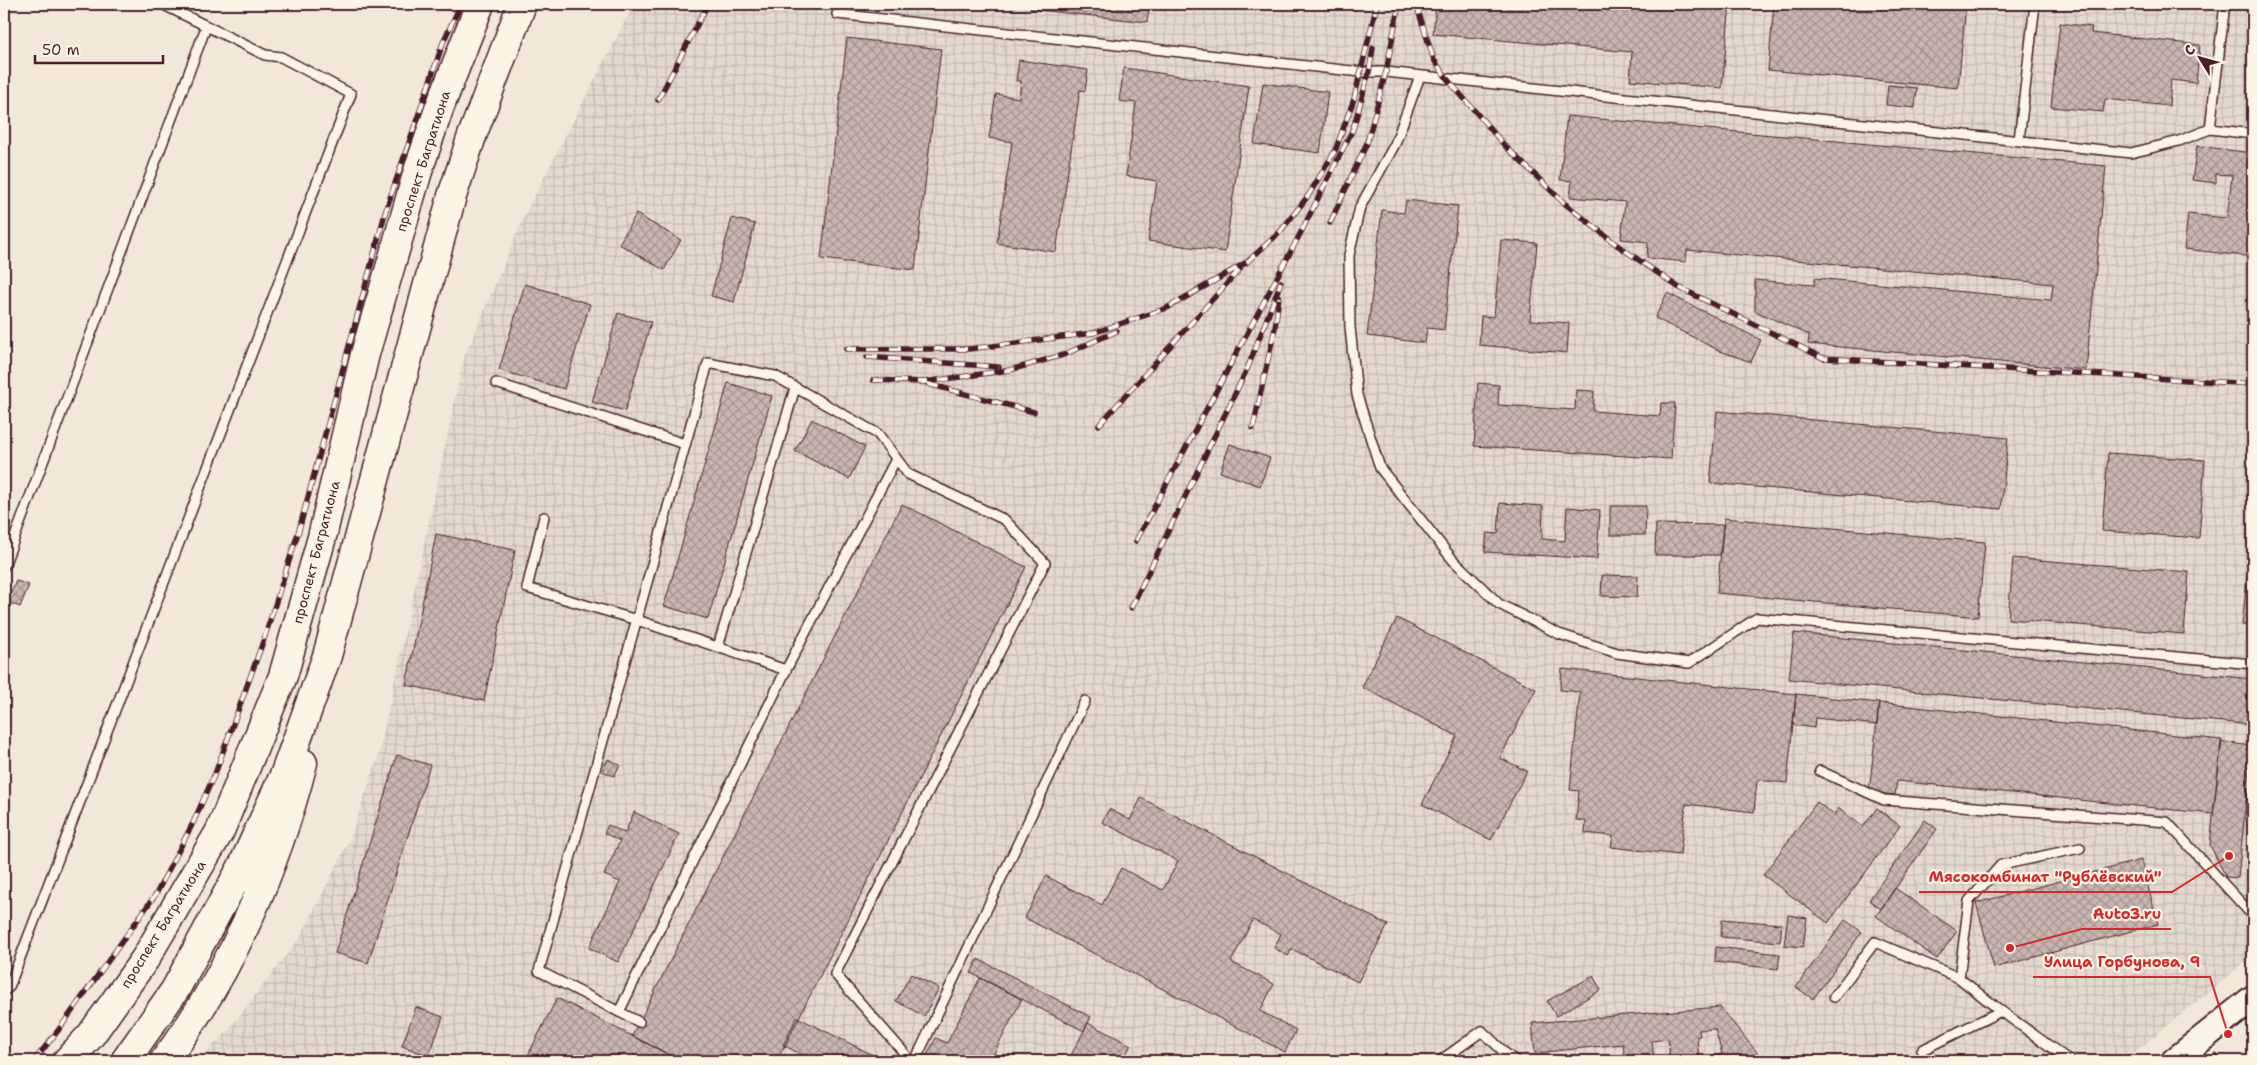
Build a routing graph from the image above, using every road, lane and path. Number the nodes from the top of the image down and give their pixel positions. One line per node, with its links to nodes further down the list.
1 (162, 4): 7 (lane)
2 (480, 4): 34 (main road, проспект Багратиона)
3 (522, 4): 20 (main road)
4 (2035, 4): 11 (lane)
5 (2225, 4): 9 (lane)
6 (838, 14): 8 (lane)
7 (206, 27): 17 (lane); 28 (lane)
8 (1420, 76): 11 (lane); 21 (lane)
9 (2210, 129): 10 (lane); 11 (lane)
10 (2253, 134)
11 (2018, 140)
12 (496, 383): 14 (lane)
13 (795, 388): 14 (lane); 15 (lane); 19 (lane)
14 (685, 444): 18 (lane)
15 (896, 459): 22 (lane); 42 (lane)
16 (544, 517): 18 (lane)
17 (4, 566)
18 (637, 620): 19 (lane); 32 (lane)
19 (718, 647): 22 (lane)
20 (327, 656): 40 (main road); 41 (main road)
21 (2253, 664)
22 (786, 670): 32 (lane)
23 (1085, 701): 43 (lane)
24 (1820, 771): 26 (lane)
25 (2080, 848): 27 (lane)
26 (2253, 916)
27 (1959, 978): 29 (lane); 31 (lane)
28 (4, 991)
29 (1834, 997)
30 (2253, 999): 48 (street)
31 (2001, 1011): 35 (lane); 47 (lane)
32 (620, 1012): 33 (lane)
33 (639, 1022)
34 (91, 1034): 38 (main road); 39 (main road, проспект Багратиона)
35 (1922, 1050)
36 (2213, 1050): 49 (path)
37 (1506, 1054): 44 (lane); 45 (lane); 46 (lane)
38 (53, 1061)
39 (67, 1061)
40 (125, 1061)
41 (164, 1061)
42 (904, 1061)
43 (915, 1061)
44 (1440, 1061)
45 (1494, 1061)
46 (1516, 1061)
47 (2070, 1061)
48 (2174, 1061)
49 (2222, 1061)

